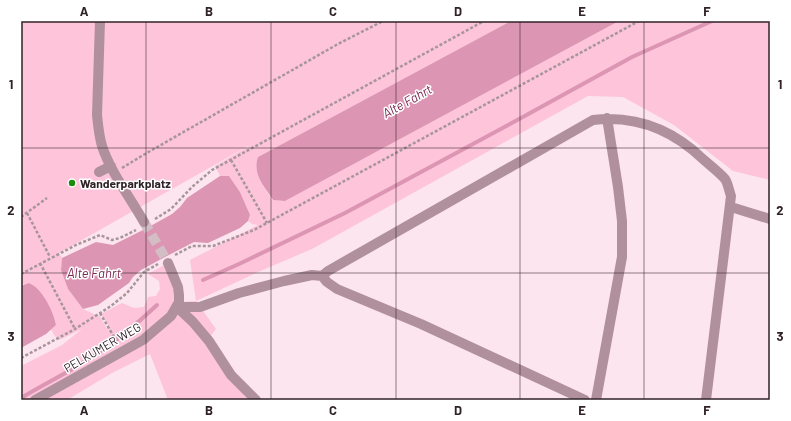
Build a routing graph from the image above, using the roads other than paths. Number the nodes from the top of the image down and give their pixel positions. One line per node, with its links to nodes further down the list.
1 (100, 21): 3 (street)
2 (607, 118): 5 (street); 9 (street); 14 (street)
3 (113, 169): 4 (street); 7 (street)
4 (99, 172)
5 (731, 207): 6 (street); 15 (street)
6 (770, 219)
7 (145, 224)
8 (168, 263): 10 (street)
9 (322, 276): 10 (street); 13 (street)
10 (177, 307): 11 (street, PELKUMER WEG); 12 (street)
11 (35, 400)
12 (256, 400)
13 (585, 400)
14 (596, 400)
15 (706, 400)

